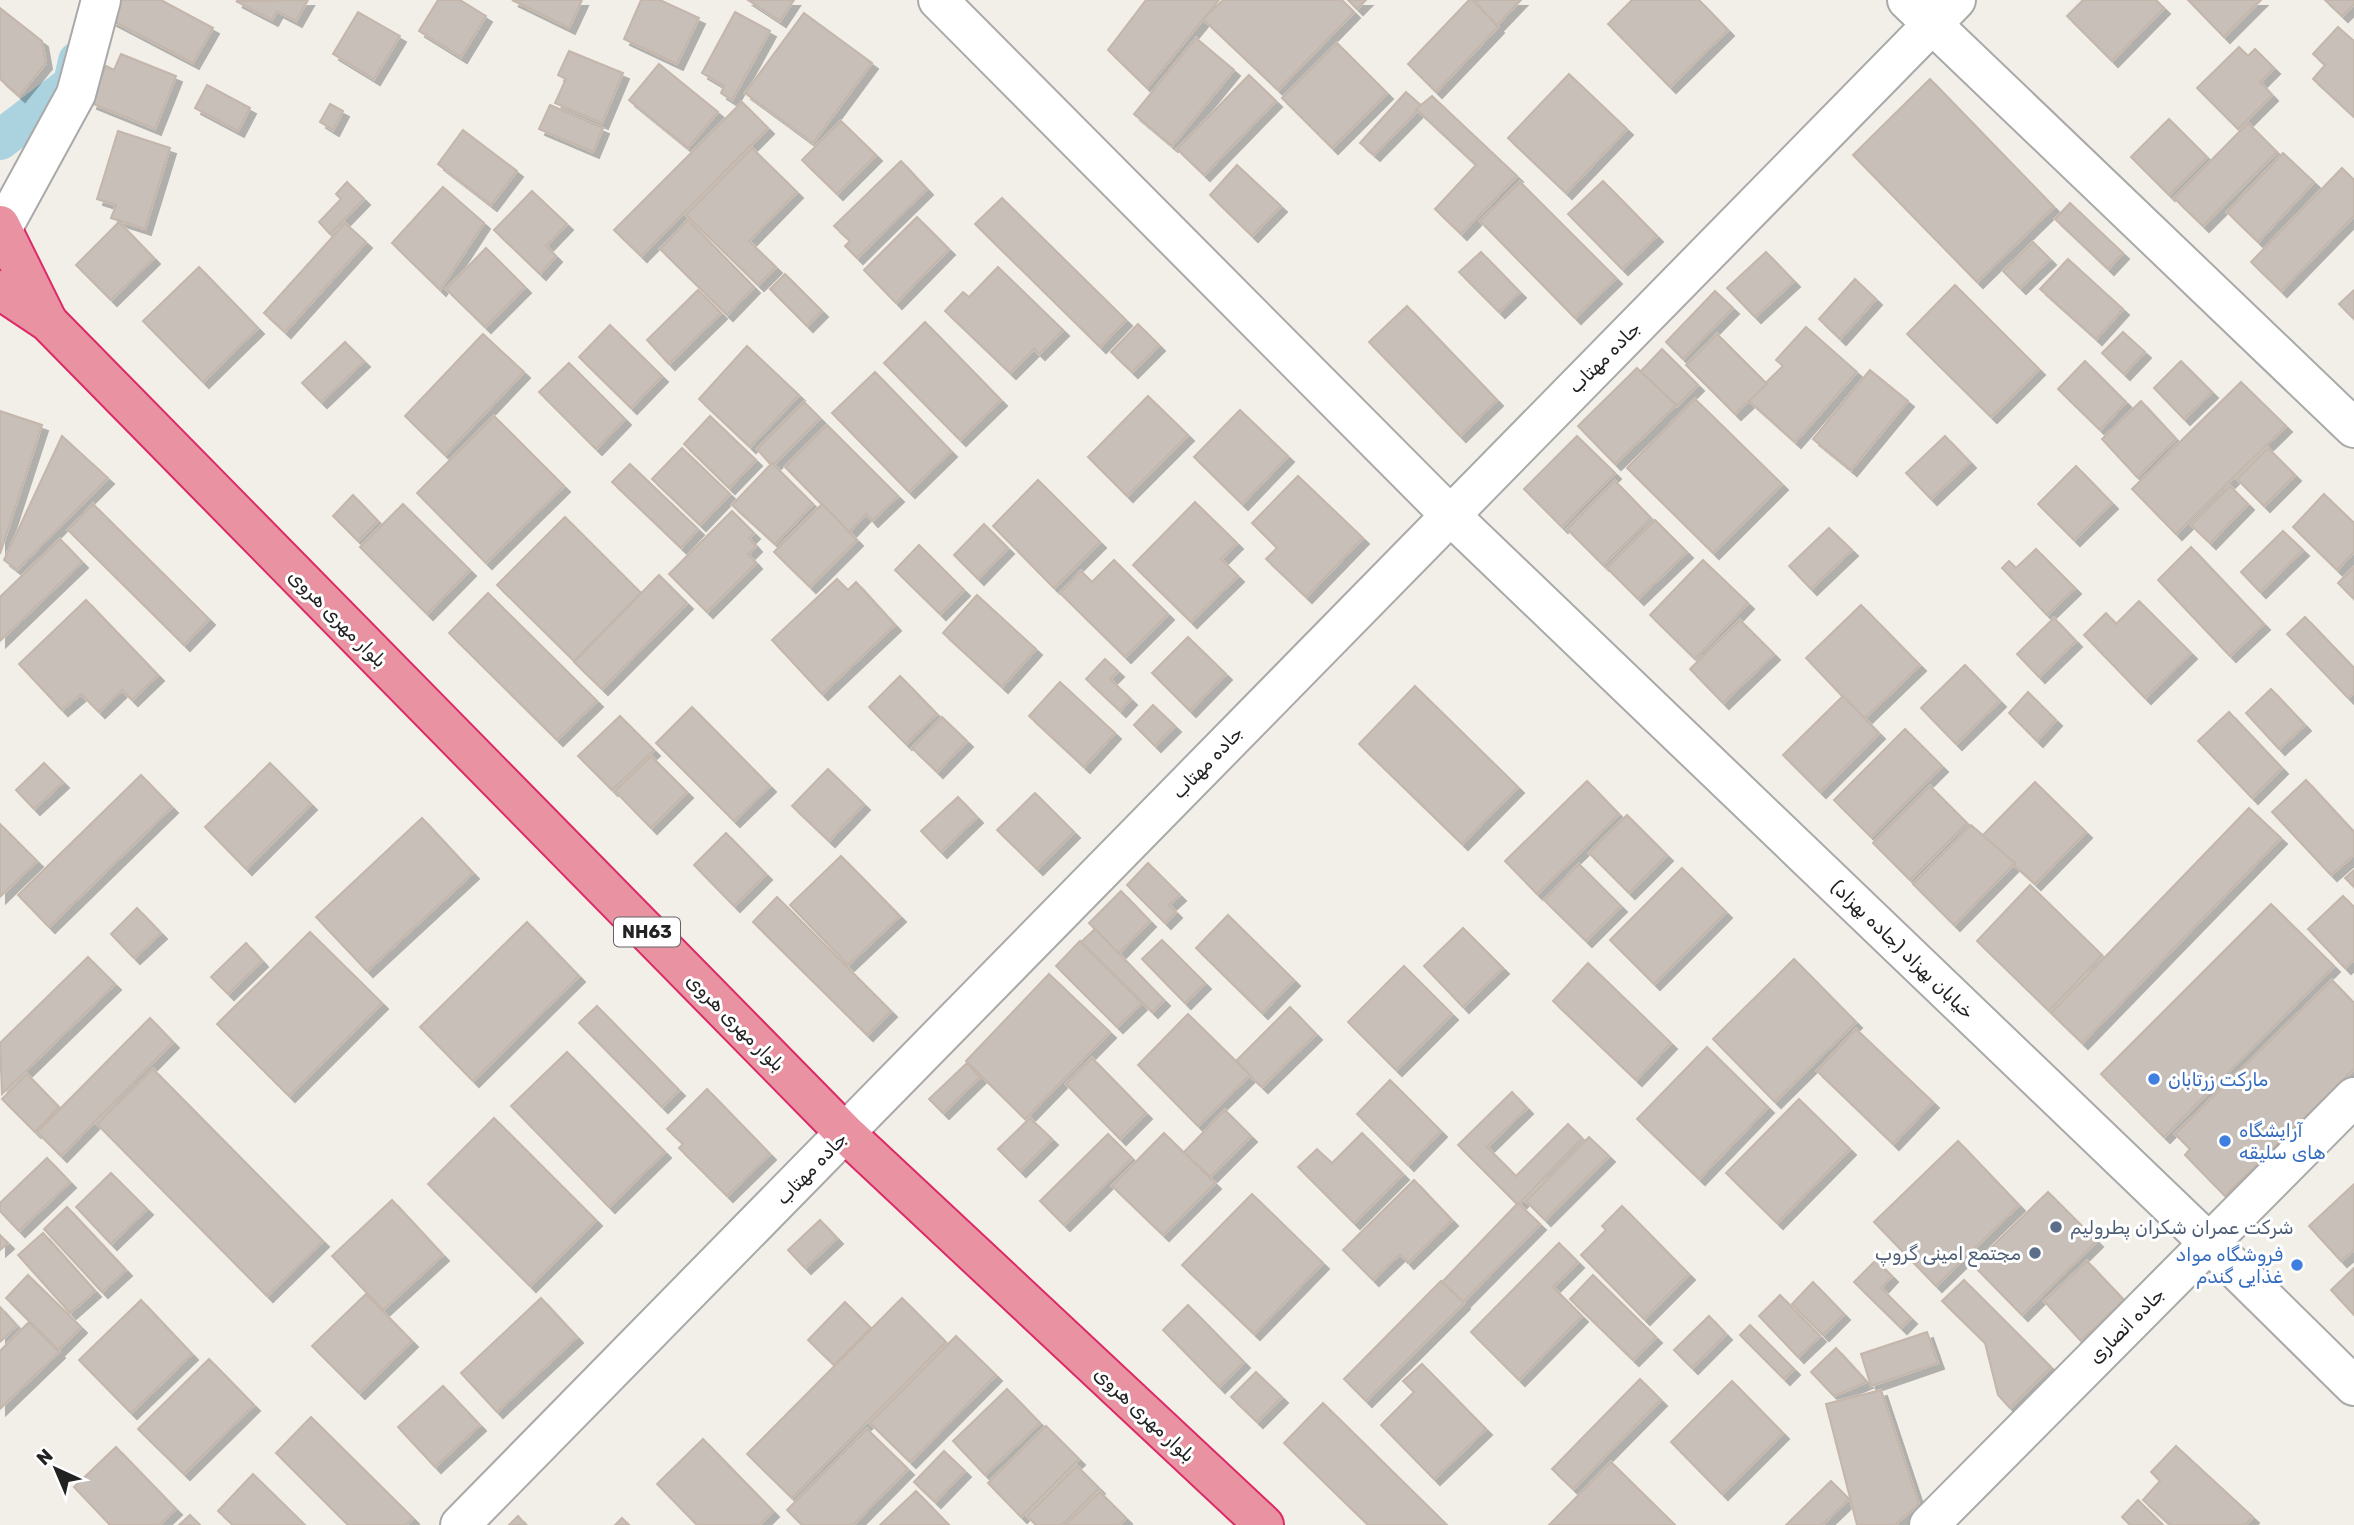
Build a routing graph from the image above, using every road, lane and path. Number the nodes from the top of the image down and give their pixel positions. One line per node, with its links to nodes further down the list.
1 (101, 0): 4 (street)
2 (938, 0): 8 (street, خیابان بهزاد (جاده بهزاد))
3 (1931, 9): 7 (street); 8 (street, جاده مهتاب)
4 (1, 229): 6 (highway, بلوار مهری هروی / NH63)
5 (0, 290): 6 (highway, بلوار مهری هروی / NH63)
6 (48, 322): 10 (highway, بلوار مهری هروی / NH63)
7 (2354, 428)
8 (1449, 514): 10 (street, جاده مهتاب); 11 (street, خیابان بهزاد (جاده بهزاد))
9 (2354, 1097): 11 (street, جاده انصاری)
10 (845, 1133): 13 (street, جاده مهتاب); 14 (highway, بلوار مهری هروی / NH63)
11 (2208, 1242): 12 (street, خیابان بهزاد (جاده بهزاد)); 15 (street, جاده انصاری)
12 (2354, 1387)
13 (460, 1525)
14 (1264, 1525)
15 (1929, 1525)

